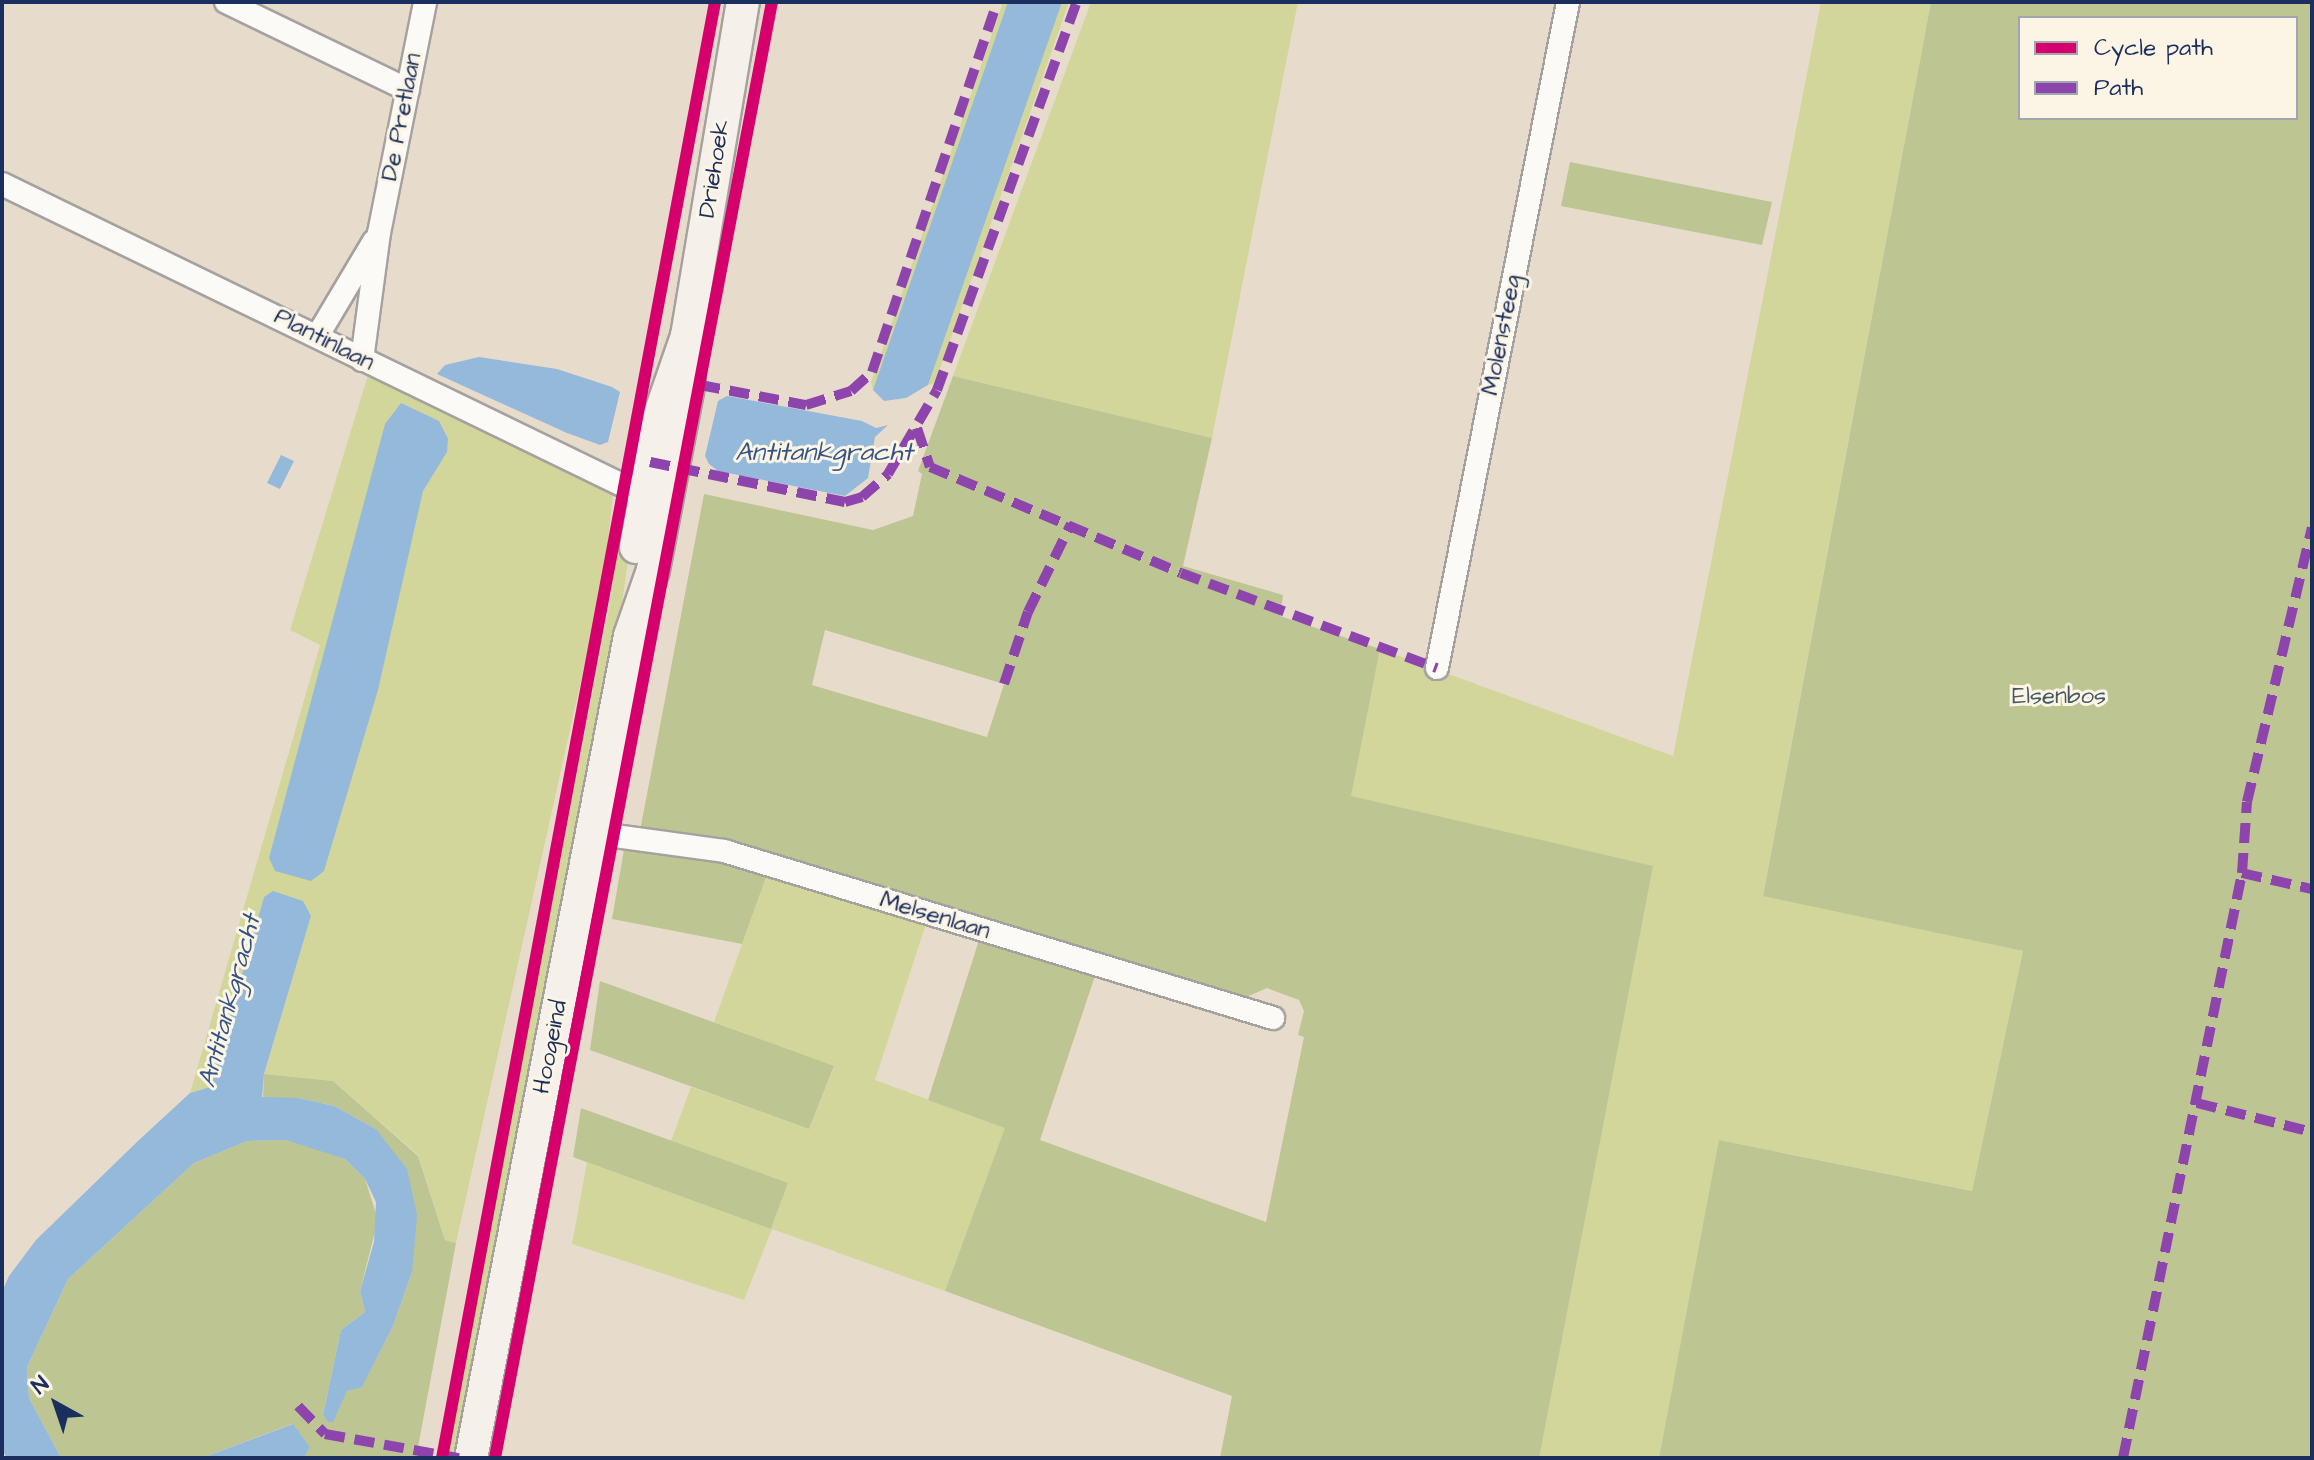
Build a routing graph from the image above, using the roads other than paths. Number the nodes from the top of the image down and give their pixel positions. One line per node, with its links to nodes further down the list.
1 (226, 2): 5 (street)
2 (425, 2): 5 (street, De Pretlaan)
3 (743, 2): 10 (main road, Driehoek)
4 (1568, 2): 11 (street, Molensteeg)
5 (408, 90): 7 (street, De Pretlaan)
6 (2, 184): 8 (street, Plantinlaan)
7 (379, 233): 8 (street, De Pretlaan); 9 (street, De Pretlaan)
8 (318, 335): 9 (street, Plantinlaan)
9 (362, 360): 10 (street, Plantinlaan)
10 (655, 501): 12 (main road, Hoogeind)
11 (1437, 668)
12 (593, 833): 13 (street, Melsenlaan); 14 (main road, Hoogeind)
13 (1273, 1018)
14 (471, 1458)

